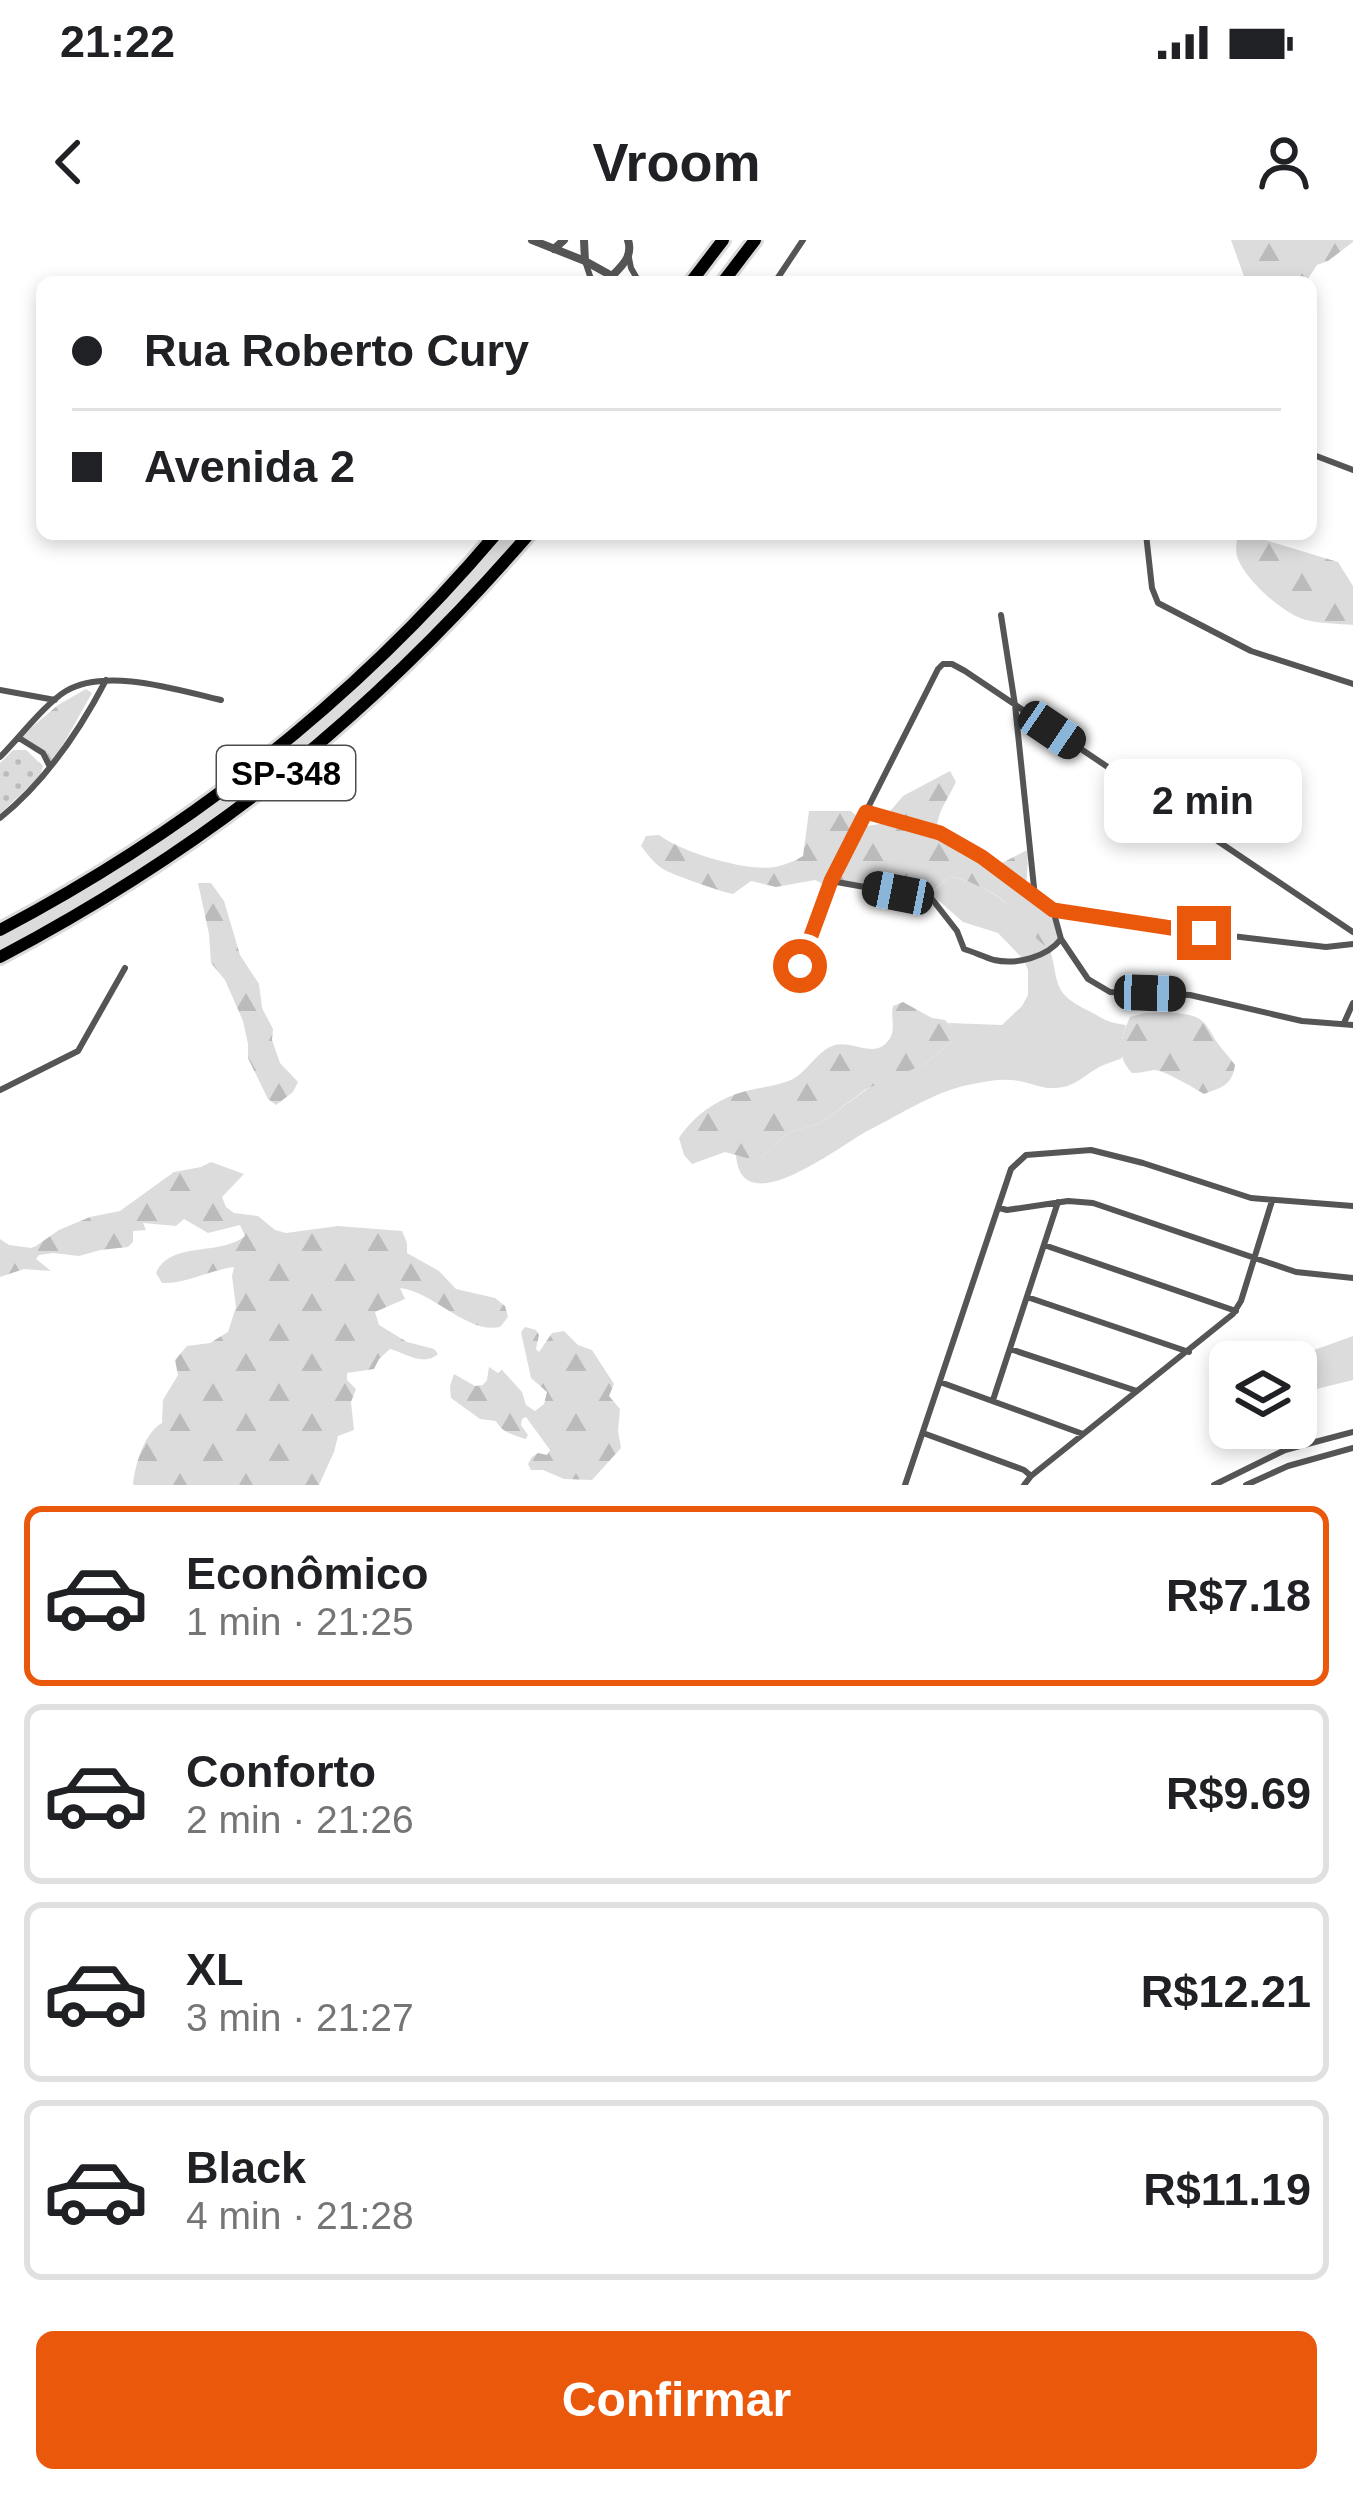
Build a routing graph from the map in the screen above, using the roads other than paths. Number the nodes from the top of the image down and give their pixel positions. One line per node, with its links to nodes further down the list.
1 (532, 240): 8 (street)
2 (563, 240): 8 (street)
3 (584, 240): 10 (street)
4 (638, 240): 9 (street)
5 (723, 240): 13 (highway)
6 (755, 240): 14 (highway)
7 (803, 240): 15 (street)
8 (554, 249): 10 (street)
9 (629, 249)
10 (585, 261): 11 (street); 12 (street)
11 (590, 276)
12 (608, 276)
13 (696, 276)
14 (728, 276)
15 (779, 276)
16 (1317, 456): 17 (street)
17 (1353, 470)
18 (490, 540): 36 (highway, SP-348)
19 (524, 540): 40 (highway, SP-348)
20 (1147, 540): 23 (street)
21 (1000, 615): 27 (street)
22 (106, 680): 25 (street); 26 (street); 30 (street)
23 (1353, 684)
24 (0, 690): 25 (street)
25 (55, 700): 28 (street)
26 (221, 700)
27 (1015, 705): 31 (street); 34 (street); 37 (street)
28 (19, 738): 29 (street); 30 (street)
29 (1, 754)
30 (50, 768): 32 (street)
31 (866, 812): 33 (street); 34 (street)
32 (0, 818)
33 (831, 881): 38 (street); 41 (street)
34 (1035, 897): 35 (street)
35 (1053, 910): 38 (street); 39 (street)
36 (0, 930)
37 (1353, 932)
38 (1061, 939): 44 (street)
39 (1353, 944)
40 (0, 957)
41 (800, 966)
42 (125, 968): 45 (street)
43 (1353, 1003): 44 (street)
44 (1348, 1024)
45 (0, 1090)
46 (1272, 1201): 48 (street); 49 (street); 51 (street)
47 (1058, 1202): 49 (street); 50 (street); 51 (street)
48 (1353, 1206)
49 (999, 1208): 57 (street)
50 (1044, 1245): 53 (street); 54 (street)
51 (1254, 1259): 52 (street); 54 (street)
52 (1353, 1278)
53 (1027, 1297): 55 (street); 56 (street)
54 (1236, 1310): 56 (street)
55 (1010, 1349): 58 (street); 59 (street)
56 (1189, 1352): 58 (street)
57 (940, 1382): 59 (street); 61 (street)
58 (1137, 1391): 62 (street)
59 (993, 1400): 62 (street)
60 (1353, 1432): 67 (street)
61 (922, 1433): 64 (street); 65 (street)
62 (1083, 1434): 64 (street)
63 (1353, 1448): 68 (street)
64 (1031, 1476): 66 (street)
65 (906, 1485)
66 (1024, 1485)
67 (1214, 1485)
68 (1246, 1485)

